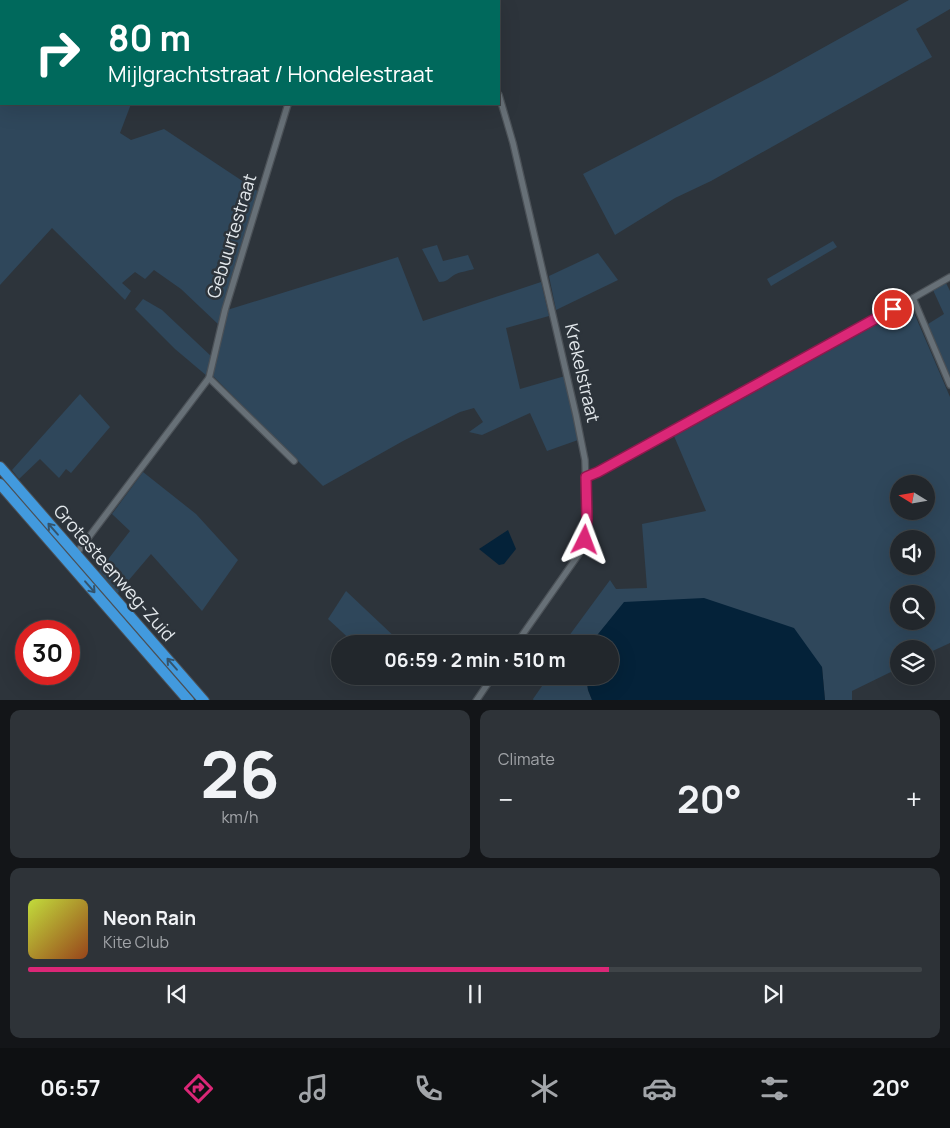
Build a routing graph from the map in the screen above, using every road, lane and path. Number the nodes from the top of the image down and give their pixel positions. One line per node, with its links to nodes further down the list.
1 (500, 98): 9 (street, Krekelstraat)
2 (288, 105): 5 (street, Gebuurtestraat)
3 (950, 277): 4 (street)
4 (913, 298): 6 (street); 9 (street)
5 (209, 378): 7 (street); 11 (street, Gebuurtestraat)
6 (950, 385)
7 (294, 461)
8 (0, 467): 11 (highway, Grotesteenweg-Zuid, one-way to 8)
9 (586, 477): 12 (street, Krekelstraat)
10 (0, 484): 14 (highway, Grotesteenweg-Zuid, one-way to 14)
11 (76, 554): 15 (highway, Grotesteenweg-Zuid, one-way to 11)
12 (522, 635)
13 (487, 685): 16 (street)
14 (189, 700)
15 (204, 700)
16 (476, 700)

